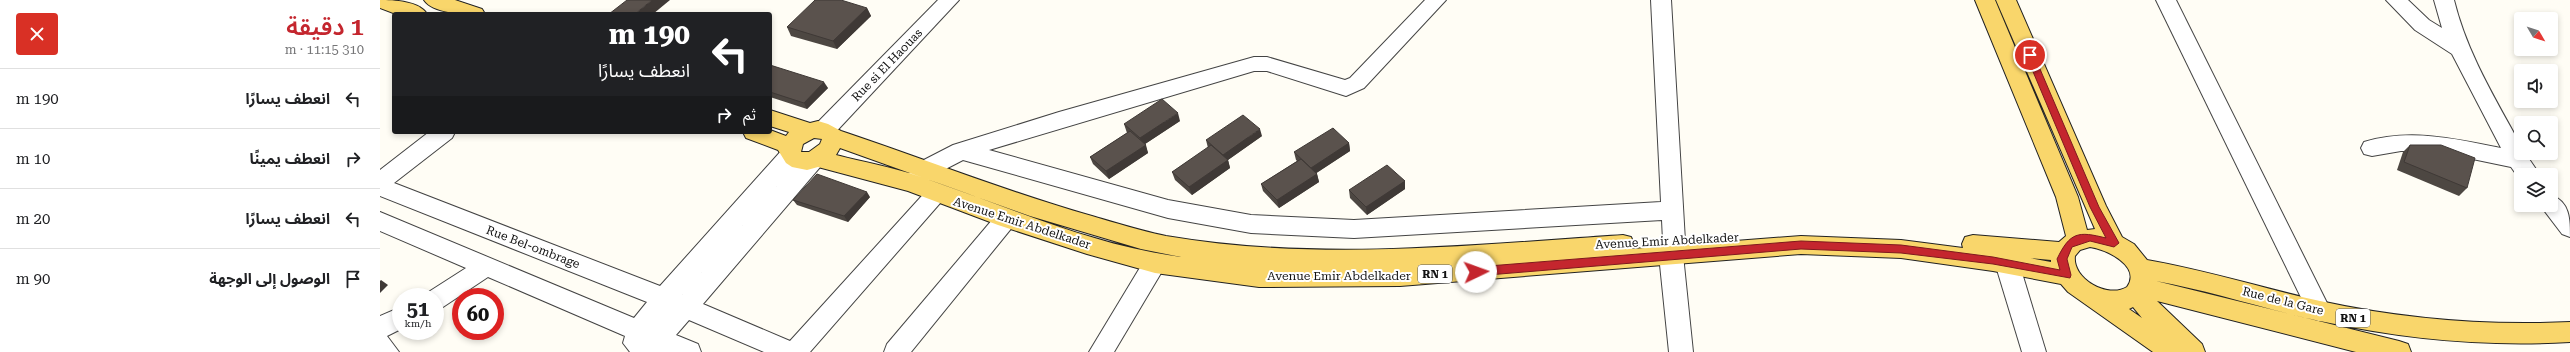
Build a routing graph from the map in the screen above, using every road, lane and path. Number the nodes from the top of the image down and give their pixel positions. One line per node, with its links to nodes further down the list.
1 (434, 0): 12 (main road)
2 (949, 0): 15 (street, Rue si El Haouas)
3 (1436, 0): 20 (street)
4 (1661, 0): 27 (street)
5 (1985, 0): 33 (main road)
6 (2006, 0): 32 (main road)
7 (2166, 0): 43 (street)
8 (2396, 0): 13 (street)
9 (2444, 0): 13 (street)
10 (380, 1): 11 (main road)
11 (411, 12)
12 (469, 12)
13 (2460, 50): 22 (street)
14 (772, 119): 15 (main road, Avenue Emir Abdelkader / RN 1)
15 (822, 133): 19 (main road); 21 (main road); 23 (main road, Avenue Emir Abdelkader / RN 1)
16 (441, 134): 24 (street)
17 (758, 134): 19 (main road)
18 (2372, 148): 22 (street)
19 (790, 151): 21 (main road, Avenue Emir Abdelkader); 42 (street)
20 (961, 151): 23 (street); 27 (street)
21 (815, 159): 23 (main road, Avenue Emir Abdelkader / RN 1); 42 (street)
22 (2524, 168)
23 (919, 176): 26 (main road, Avenue Emir Abdelkader / RN 1); 34 (main road, Avenue Emir Abdelkader / RN 1)
24 (380, 182)
25 (380, 187): 42 (street, Rue Bel-ombrage)
26 (937, 194): 29 (main road, Avenue Emir Abdelkader / RN 1); 52 (street)
27 (1671, 210): 34 (street)
28 (2557, 212): 31 (street)
29 (1006, 219): 35 (main road, Avenue Emir Abdelkader / RN 1); 53 (street)
30 (380, 221): 37 (street)
31 (2570, 228)
32 (2114, 243): 33 (main road); 39 (main road)
33 (2071, 245): 34 (main road, Avenue Emir Abdelkader / RN 1); 38 (main road)
34 (1673, 248): 35 (main road, Avenue Emir Abdelkader / RN 1); 36 (main road, Avenue Emir Abdelkader / RN 1); 55 (street)
35 (1155, 263): 54 (street)
36 (2007, 263): 38 (main road, Avenue Emir Abdelkader / RN 1); 56 (street)
37 (487, 266): 40 (street); 47 (street)
38 (2066, 275): 41 (main road)
39 (2139, 283): 41 (main road); 43 (main road, Rue de la Gare / RN 1); 58 (main road); 59 (main road, Rue de la Gare / RN 1)
40 (444, 294)
41 (2093, 297): 57 (main road)
42 (674, 303): 47 (street); 51 (street, Rue Bel-ombrage)
43 (2319, 311): 46 (main road, Rue de la Gare / RN 1)
44 (392, 322): 45 (street)
45 (380, 328)
46 (2570, 332)
47 (643, 343): 50 (street)
48 (380, 344): 49 (street)
49 (387, 352)
50 (689, 352)
51 (790, 352)
52 (795, 352)
53 (896, 352)
54 (1101, 352)
55 (1682, 352)
56 (2034, 352)
57 (2173, 352)
58 (2193, 352)
59 (2397, 352)

